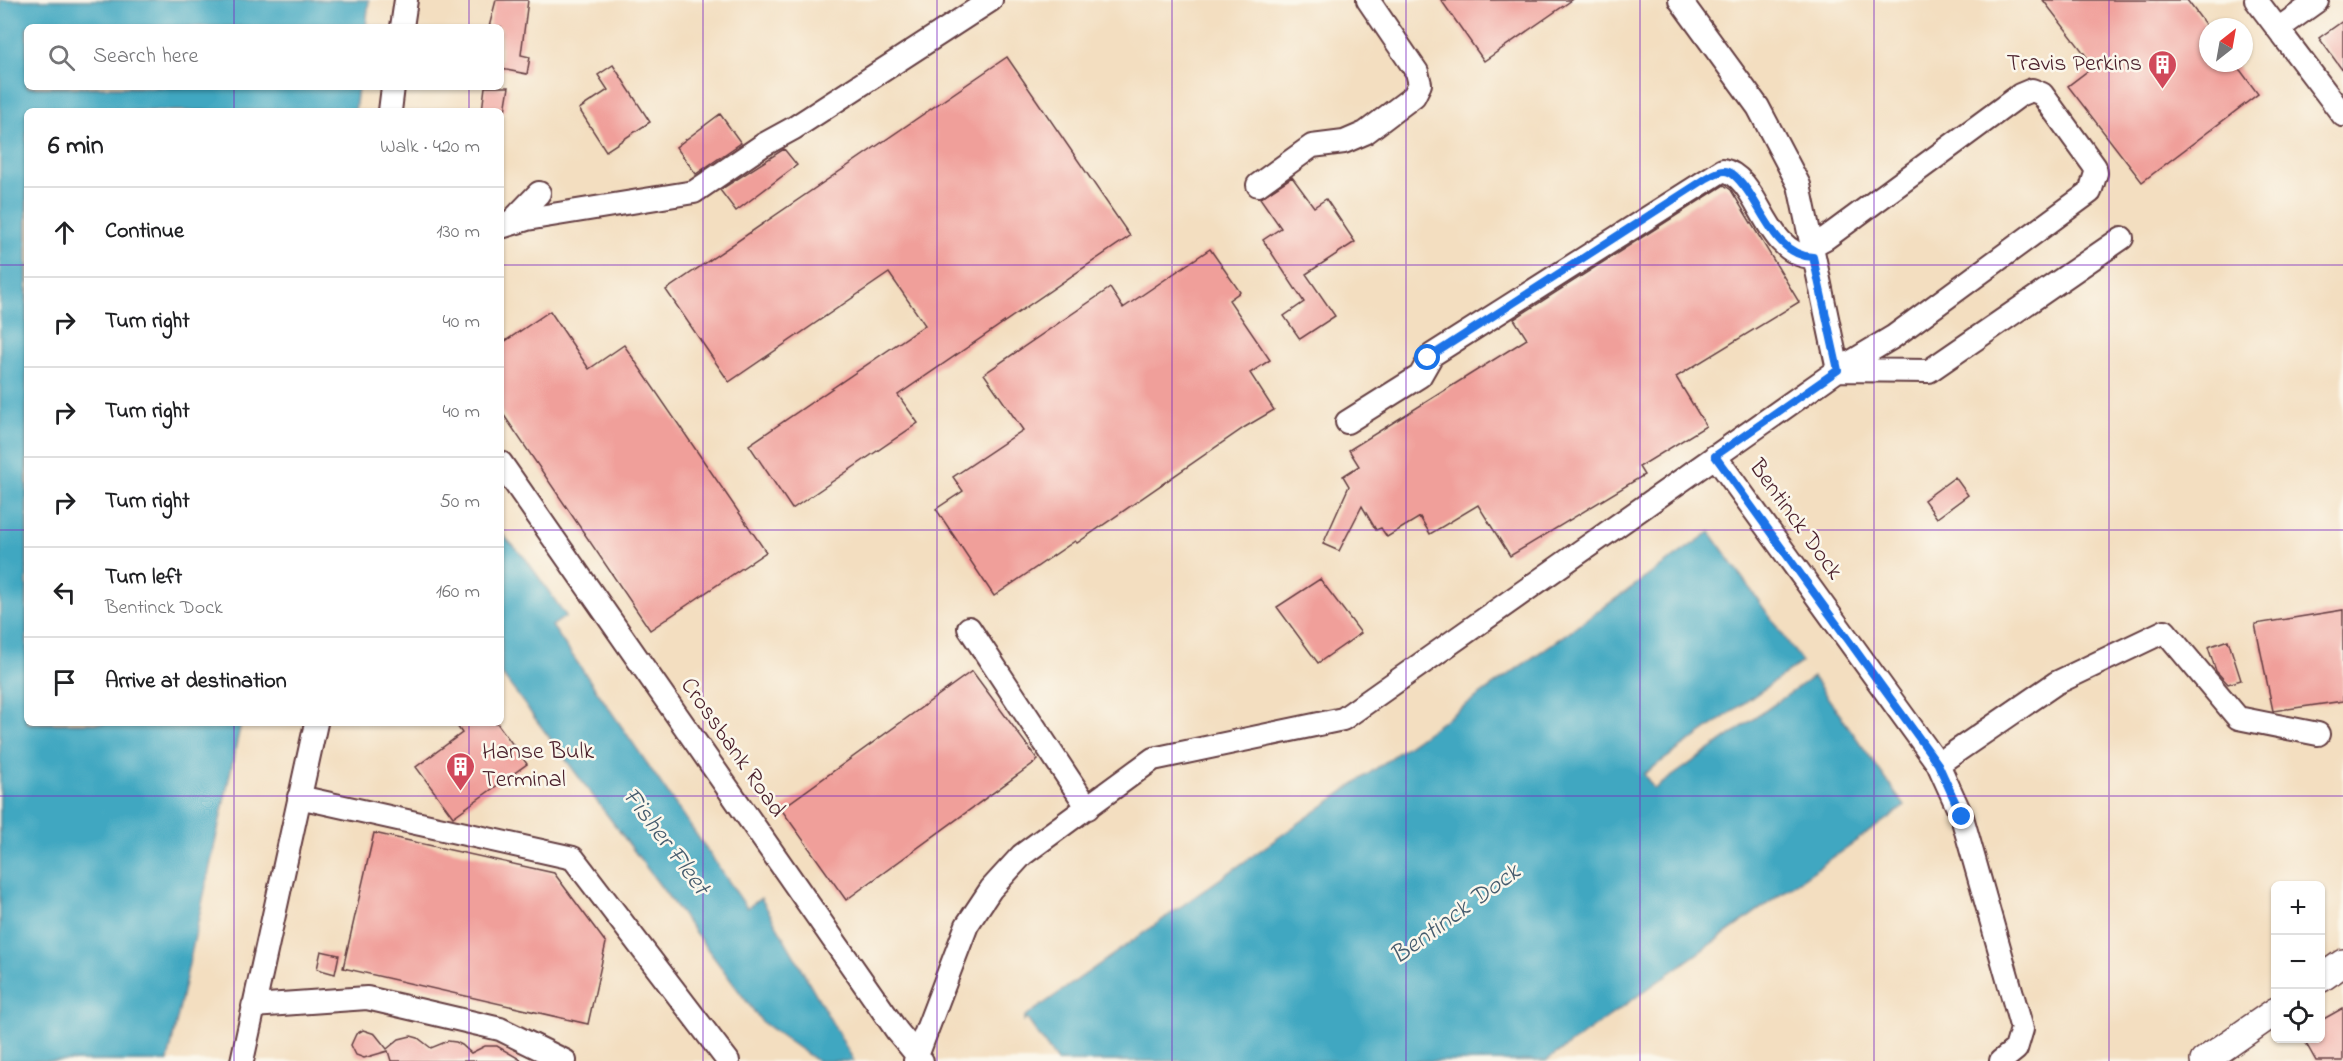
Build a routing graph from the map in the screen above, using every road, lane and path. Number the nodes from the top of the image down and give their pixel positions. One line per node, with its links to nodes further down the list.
1 (406, 0): 7 (street)
2 (991, 0): 14 (street)
3 (1368, 0): 12 (street)
4 (1680, 0): 16 (street)
5 (2256, 0): 8 (street)
6 (2317, 1): 8 (street)
7 (402, 24)
8 (2278, 29): 11 (street)
9 (393, 90): 10 (street)
10 (390, 108)
11 (2343, 115)
12 (1258, 185)
13 (539, 193): 14 (street)
14 (505, 225)
15 (2122, 238): 17 (street)
16 (1812, 251): 17 (street); 17 (street); 18 (street)
17 (1838, 370): 19 (street)
18 (1347, 422)
19 (1715, 456): 24 (street, Bentinck Dock); 26 (street, Bentinck Dock)
20 (504, 467): 31 (street, Crossbank Road)
21 (969, 628): 26 (street)
22 (314, 726): 25 (street)
23 (2318, 734): 24 (street)
24 (1938, 764): 35 (street, Bentinck Dock)
25 (299, 797): 29 (street); 34 (street)
26 (1088, 808): 31 (street, Bentinck Dock)
27 (2343, 963): 28 (main road)
28 (2325, 976)
29 (254, 1006): 32 (street); 33 (street)
30 (2271, 1014): 36 (main road)
31 (918, 1059)
32 (242, 1061)
33 (565, 1061)
34 (728, 1061)
35 (2001, 1061)
36 (2204, 1061)

